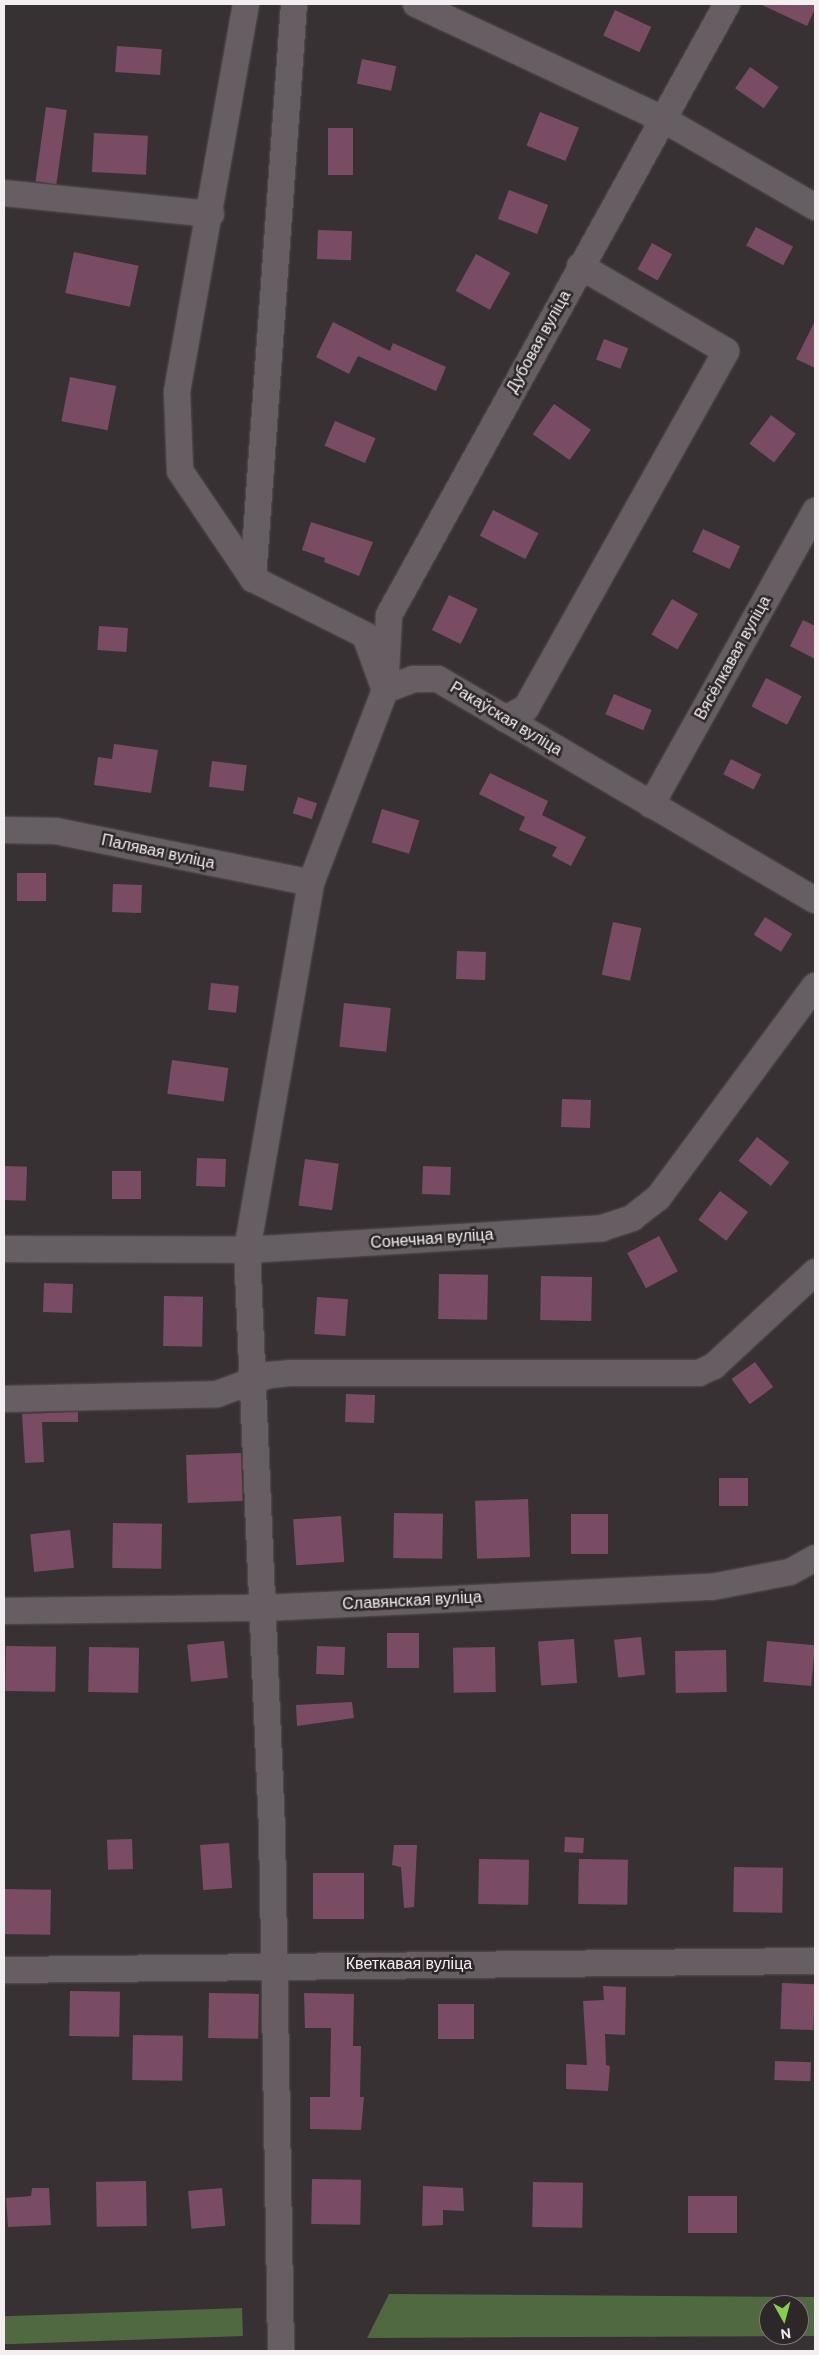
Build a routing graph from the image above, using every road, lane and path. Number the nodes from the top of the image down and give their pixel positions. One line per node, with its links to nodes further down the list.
1 (246, 4): 8 (street)
2 (294, 4): 11 (street)
3 (416, 4): 5 (street)
4 (727, 4): 5 (street, Дубовая вуліца)
5 (661, 118): 7 (street); 9 (street, Дубовая вуліца)
6 (4, 193): 8 (street)
7 (815, 207)
8 (211, 214): 11 (street)
9 (580, 266): 12 (street, Дубовая вуліца); 13 (street)
10 (815, 511): 14 (street, Вясёлкавая вуліца)
11 (253, 580): 12 (street)
12 (385, 690): 13 (street, Ракаўская вуліца); 16 (street, Дубовая вуліца)
13 (505, 719): 14 (street, Ракаўская вуліца)
14 (650, 805): 17 (street, Ракаўская вуліца)
15 (4, 830): 16 (street, Палявая вуліца)
16 (311, 884): 20 (street, Дубовая вуліца)
17 (815, 900)
18 (815, 986): 20 (street, Сонечная вуліца)
19 (4, 1249): 20 (street, Сонечная вуліца)
20 (247, 1250): 22 (street, Дубовая вуліца)
21 (815, 1272): 22 (street)
22 (250, 1385): 23 (street); 25 (street, Дубовая вуліца)
23 (4, 1400)
24 (815, 1558): 25 (street, Славянская вуліца)
25 (264, 1608): 26 (street, Славянская вуліца); 28 (street, Дубовая вуліца)
26 (4, 1611)
27 (815, 1961): 28 (street, Кветкавая вуліца)
28 (272, 1965): 29 (street, Кветкавая вуліца); 30 (street, Дубовая вуліца)
29 (4, 1970)
30 (281, 2351)

